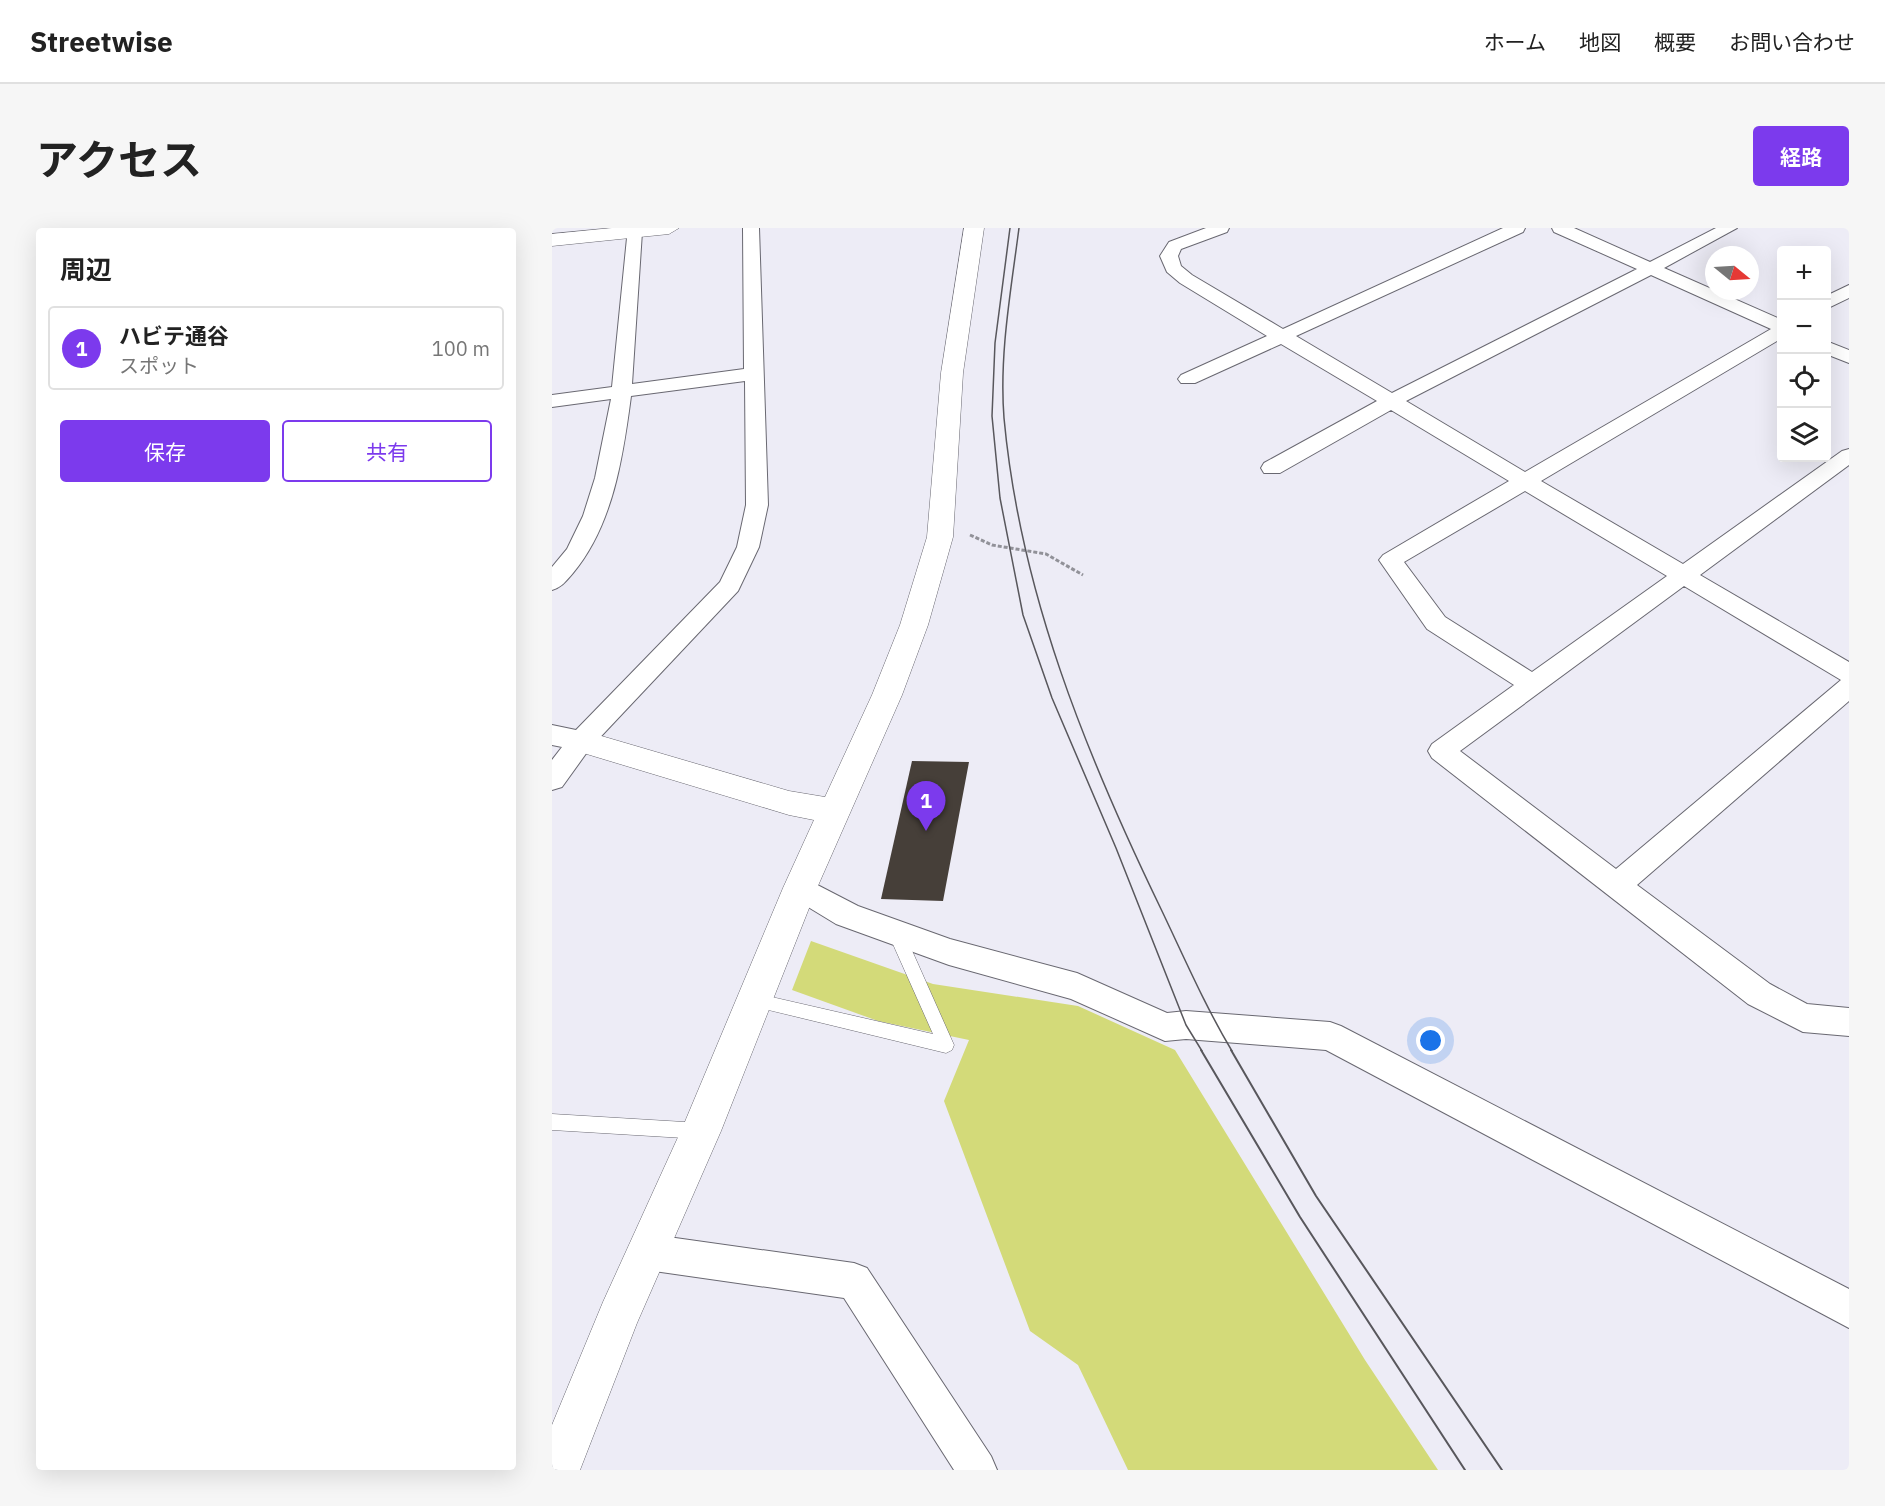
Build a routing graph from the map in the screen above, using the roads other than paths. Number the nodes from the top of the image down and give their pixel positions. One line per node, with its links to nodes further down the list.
1 (669, 228): 8 (street)
2 (751, 228): 18 (street)
3 (974, 228): 33 (street)
4 (1221, 228): 15 (street)
5 (1517, 228): 15 (street)
6 (1560, 228): 10 (street)
7 (1729, 228): 10 (street)
8 (634, 232): 9 (street); 20 (street)
9 (555, 236)
10 (1650, 268): 13 (street); 22 (street)
11 (1849, 290): 12 (street)
12 (1831, 301)
13 (1777, 327)
14 (1777, 332): 25 (street)
15 (1282, 334): 19 (street); 22 (street)
16 (1831, 349): 17 (street)
17 (1849, 357)
18 (753, 374): 20 (street); 31 (street)
19 (1188, 379)
20 (622, 392): 21 (street); 27 (street)
21 (552, 401)
22 (1392, 401): 24 (street); 25 (street)
23 (1849, 455): 26 (street)
24 (1272, 468)
25 (1526, 481): 26 (street); 29 (street)
26 (1682, 574): 28 (street); 29 (street)
27 (552, 582)
28 (1849, 674)
29 (1531, 684): 34 (street)
30 (1849, 687): 34 (street)
31 (567, 738): 32 (street); 33 (street)
32 (552, 780)
33 (834, 811): 35 (street)
34 (1617, 885): 38 (street)
35 (800, 888): 36 (street); 37 (street)
36 (896, 933): 37 (lane); 42 (street)
37 (754, 1000): 40 (street)
38 (1849, 1022)
39 (552, 1122): 40 (lane)
40 (701, 1131): 41 (street)
41 (647, 1252): 43 (street); 44 (street)
42 (1849, 1309)
43 (557, 1470)
44 (977, 1470)

